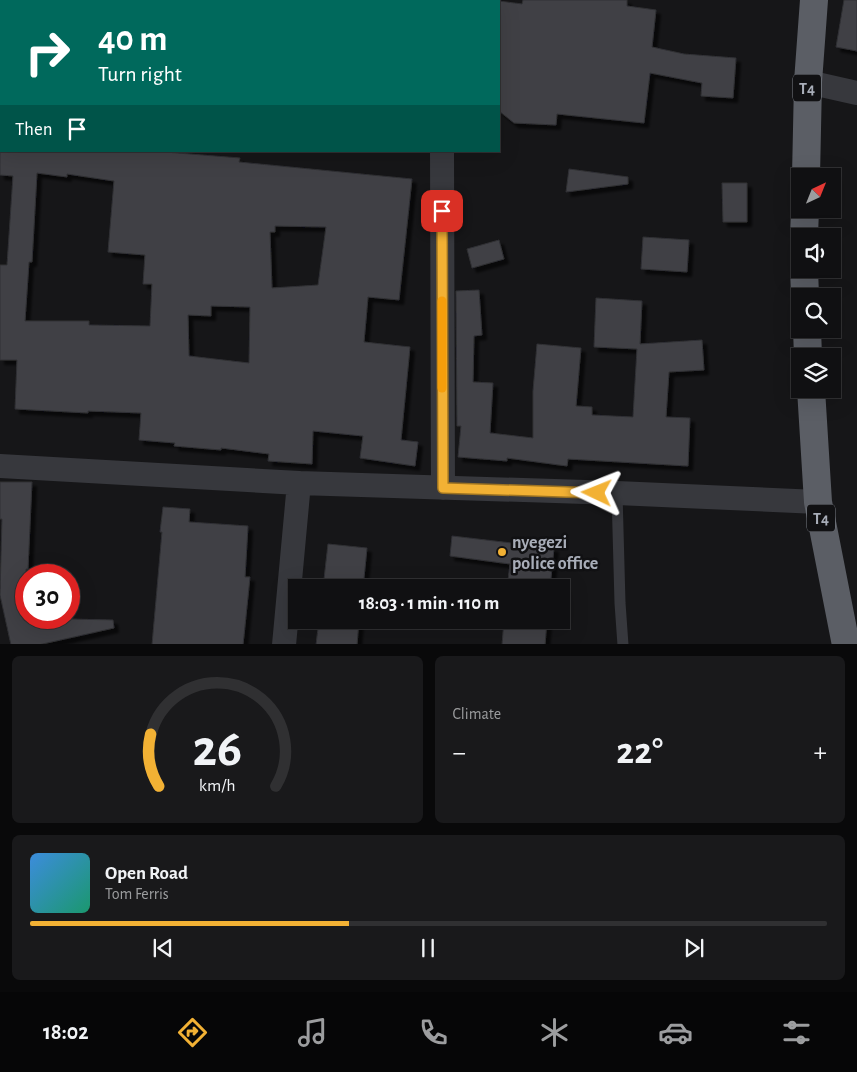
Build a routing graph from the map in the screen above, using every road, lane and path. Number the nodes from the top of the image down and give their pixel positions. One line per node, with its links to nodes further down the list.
1 (814, 0): 2 (highway, T4)
2 (808, 82): 3 (street); 5 (highway, T4)
3 (857, 93)
4 (442, 152): 9 (street)
5 (806, 168)
6 (811, 398): 11 (highway, T4)
7 (0, 466): 8 (street)
8 (299, 484): 9 (street); 12 (street)
9 (443, 488): 10 (street)
10 (617, 493): 11 (street); 13 (lane)
11 (818, 502): 14 (highway, T4)
12 (284, 644)
13 (623, 644)
14 (846, 644)

